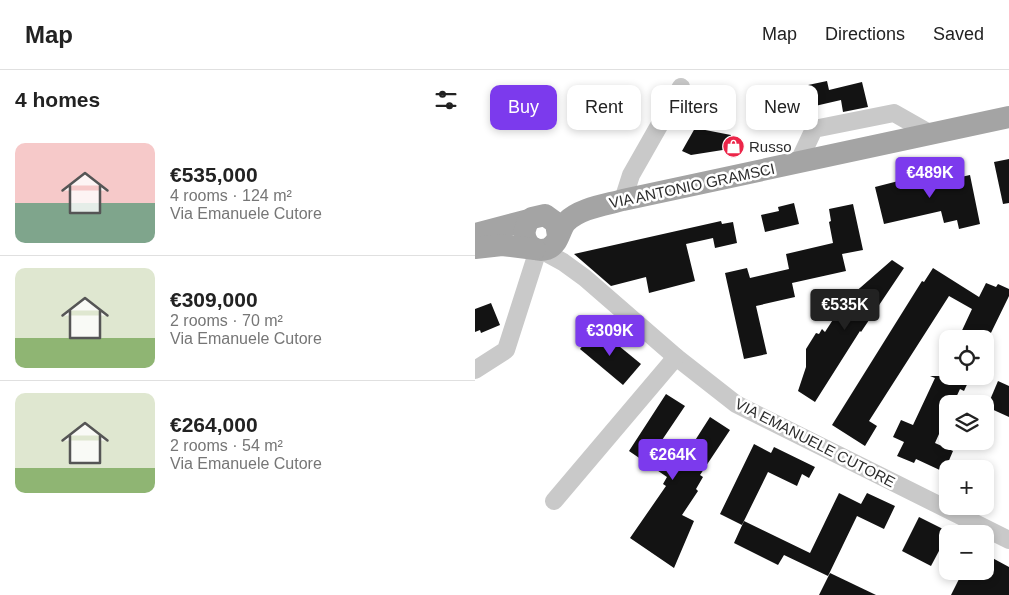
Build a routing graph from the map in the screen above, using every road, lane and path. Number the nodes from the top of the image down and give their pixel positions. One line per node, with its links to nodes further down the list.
1 (1009, 117): 3 (main road, VIA ANTONIO GRAMSCI)
2 (657, 130): 5 (street)
3 (931, 134): 4 (main road, VIA ANTONIO GRAMSCI); 4 (street)
4 (799, 163): 5 (main road, VIA ANTONIO GRAMSCI)
5 (623, 200): 6 (main road, VIA ANTONIO GRAMSCI)
6 (581, 212): 7 (main road); 9 (main road)
7 (535, 218): 8 (main road); 9 (main road); 9 (main road)
8 (475, 234)
9 (543, 246): 10 (main road); 11 (street, VIA EMANUELE CUTORE); 12 (street)
10 (475, 248)
11 (676, 357): 13 (street); 14 (street, VIA EMANUELE CUTORE)
12 (475, 370)
13 (554, 501)
14 (1009, 540)

